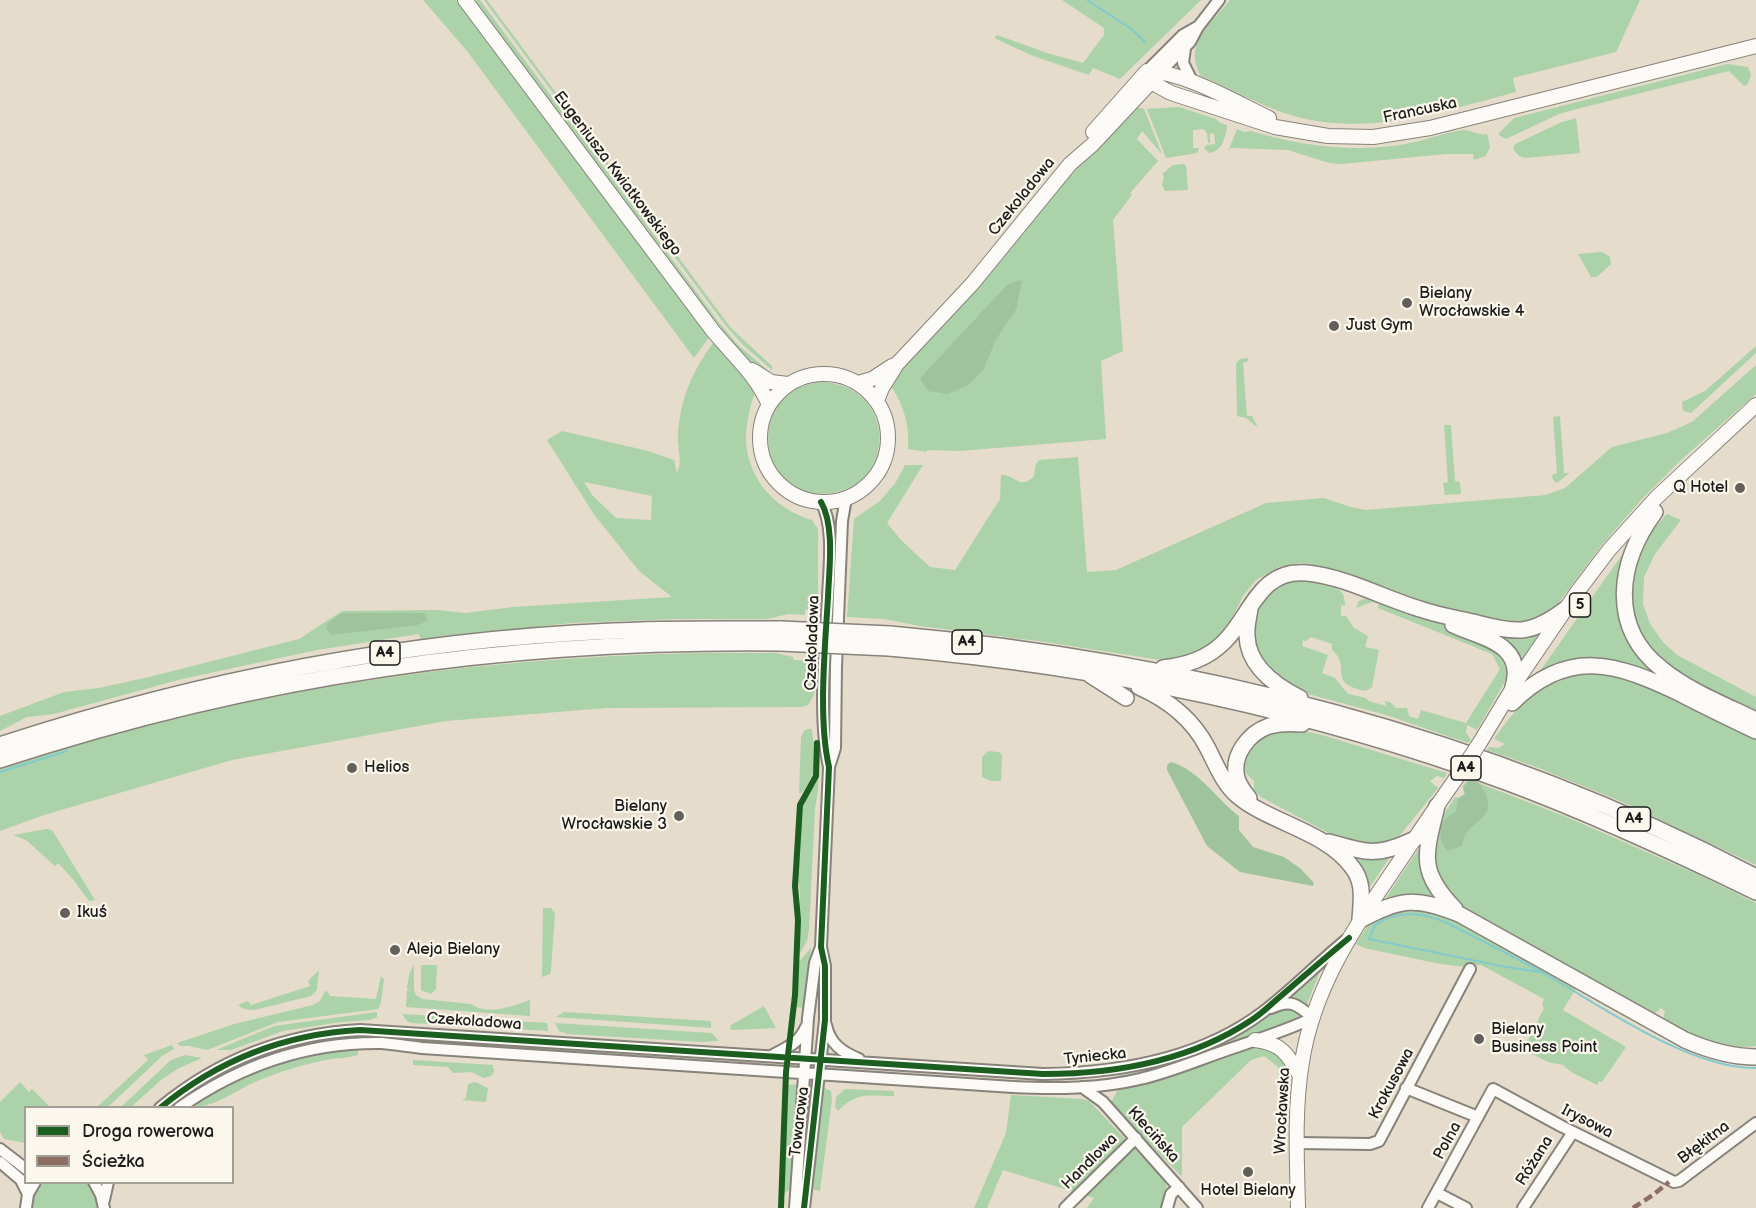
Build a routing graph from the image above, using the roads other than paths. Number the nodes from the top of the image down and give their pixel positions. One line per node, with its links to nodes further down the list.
1 (465, 0): 10 (main road, Eugeniusza Kwiatkowskiego)
2 (1219, 0): 3 (street, Czekoladowa)
3 (1197, 27): 5 (street, Czekoladowa); 6 (street, Czekoladowa)
4 (1756, 45): 8 (main road, Francuska)
5 (1185, 48): 6 (street, Czekoladowa); 7 (street)
6 (1153, 75): 7 (main road); 8 (main road); 9 (main road, Czekoladowa)
7 (1193, 83): 8 (main road)
8 (1294, 130)
9 (897, 364): 11 (main road, Czekoladowa); 13 (main road, Czekoladowa)
10 (745, 366): 12 (main road, Eugeniusza Kwiatkowskiego); 14 (main road, Eugeniusza Kwiatkowskiego)
11 (858, 383): 12 (main road); 13 (main road)
12 (788, 384): 14 (main road)
13 (877, 401): 17 (main road)
14 (769, 405): 18 (main road)
15 (1756, 405): 21 (main road, 5)
16 (1756, 418): 19 (main road, 5)
17 (846, 498): 18 (main road); 38 (street, Czekoladowa)
18 (820, 502): 38 (street, Czekoladowa)
19 (1655, 512): 30 (main road, 5); 32 (highway)
20 (1251, 605): 22 (highway); 25 (highway); 31 (highway)
21 (1567, 608): 22 (highway); 28 (main road, 5)
22 (1421, 609): 28 (highway)
23 (781, 636): 24 (highway, A4, bridge); 36 (highway, A4); 37 (highway, A4)
24 (889, 641): 25 (highway, A4); 26 (highway, A4)
25 (1151, 669): 31 (highway, А4)
26 (1085, 672): 27 (highway, A4); 29 (highway)
27 (1106, 675): 34 (highway, A4); 40 (highway)
28 (1513, 687): 33 (main road, 5)
29 (1126, 698)
30 (1512, 703): 33 (main road, 5); 35 (highway)
31 (1327, 710): 43 (highway, А4)
32 (1756, 720)
33 (1492, 726): 39 (main road, 5, bridge)
34 (1336, 728): 40 (highway); 44 (highway, A4)
35 (1756, 731)
36 (0, 745)
37 (0, 760)
38 (829, 767): 48 (street, Czekoladowa)
39 (1437, 806): 42 (main road, Wrocławska); 45 (highway)
40 (1260, 808): 41 (highway)
41 (1318, 839): 42 (highway); 46 (highway)
42 (1415, 839): 46 (main road, Wrocławska)
43 (1752, 873)
44 (1752, 891)
45 (1459, 914): 46 (highway); 56 (highway)
46 (1360, 920): 47 (main road, Wrocławska)
47 (1349, 938): 50 (street, Tyniecka); 51 (main road, Wrocławska)
48 (821, 947): 52 (street, Czekoladowa); 53 (street, Czekoladowa)
49 (1470, 969): 67 (street, Krokusowa)
50 (1265, 1011): 51 (street); 61 (street, Tyniecka)
51 (1313, 1017): 54 (street, Tyniecka); 64 (main road, Wrocławska)
52 (808, 1018): 57 (street); 59 (street, Czekoladowa)
53 (825, 1020): 60 (street, Czekoladowa); 61 (street)
54 (1255, 1040): 64 (main road); 65 (street, Tyniecka)
55 (1756, 1049): 56 (highway)
56 (1718, 1052): 58 (highway)
57 (772, 1055): 59 (street, Czekoladowa); 70 (street, Czekoladowa)
58 (1756, 1057)
59 (805, 1058): 60 (street, Tyniecka); 62 (street, Czekoladowa)
60 (820, 1059): 61 (street, Tyniecka); 63 (street, Czekoladowa)
61 (868, 1062)
62 (804, 1073): 63 (street, Czekoladowa); 71 (street, Czekoladowa); 89 (street, Towarowa)
63 (819, 1074): 66 (street, Tyniecka); 90 (street, Towarowa)
64 (1300, 1076): 76 (main road, Wrocławska)
65 (1108, 1085): 66 (street, Tyniecka); 69 (street)
66 (1082, 1087): 69 (street, Klecińska)
67 (1406, 1088): 72 (street); 76 (street, Krokusowa)
68 (1492, 1089): 72 (street, Polna); 74 (street, Irysowa)
69 (1103, 1102): 75 (street, Klecińska)
70 (161, 1106)
71 (181, 1106)
72 (1478, 1117): 85 (street, Polna)
73 (1756, 1123): 80 (street, Błękitna)
74 (1573, 1132): 80 (street, Irysowa); 97 (street, Różana)
75 (1136, 1138): 84 (street, Klecińska); 91 (street, Handlowa)
76 (1297, 1143): 94 (main road, Wrocławska)
77 (0, 1149): 79 (street)
78 (0, 1162): 86 (street)
79 (24, 1167)
80 (1669, 1182)
81 (34, 1184): 86 (street)
82 (95, 1184): 87 (street)
83 (108, 1184): 87 (street)
84 (1179, 1187): 92 (street); 93 (street, Klecińska)
85 (1437, 1193): 95 (street, Polna); 96 (street)
86 (28, 1194): 88 (street)
87 (104, 1207)
88 (26, 1208)
89 (795, 1208)
90 (804, 1208)
91 (1065, 1208)
92 (1167, 1208)
93 (1197, 1208)
94 (1298, 1208)
95 (1428, 1208)
96 (1466, 1208)
97 (1523, 1208)

